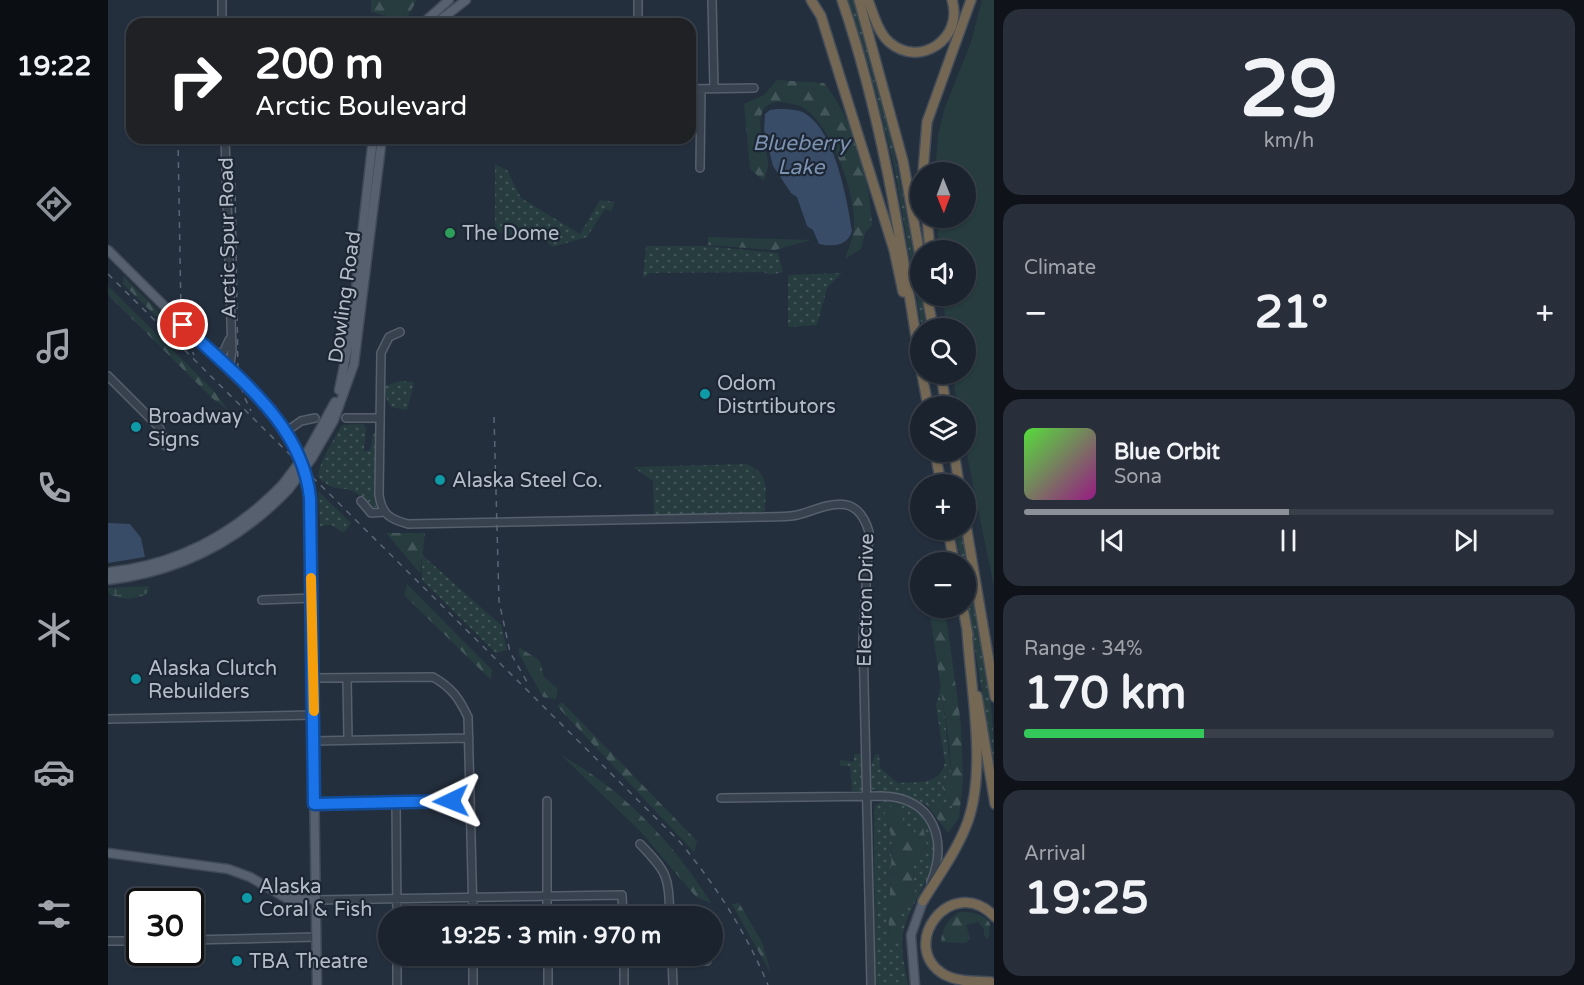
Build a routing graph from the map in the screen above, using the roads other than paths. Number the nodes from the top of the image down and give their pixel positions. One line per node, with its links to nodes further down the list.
1 (222, 0): 12 (street)
2 (466, 0): 11 (main road)
3 (638, 0): 15 (street)
4 (712, 0): 16 (street)
5 (812, 0): 27 (highway)
6 (842, 0): 28 (highway)
7 (859, 0): 25 (highway)
8 (868, 0): 9 (highway)
9 (951, 0)
10 (969, 3): 23 (highway)
11 (445, 4): 13 (main road); 14 (main road)
12 (222, 18)
13 (429, 18)
14 (438, 18)
15 (638, 18)
16 (714, 88): 17 (street); 19 (street)
17 (754, 88)
18 (696, 89): 19 (street)
19 (701, 89): 24 (street)
20 (225, 144): 30 (street, Arctic Spur Road)
21 (372, 144): 39 (main road, Dowling Road)
22 (381, 144): 39 (main road, Dowling Road)
23 (924, 162)
24 (700, 168)
25 (917, 240)
26 (108, 250): 31 (main road)
27 (910, 318)
28 (913, 318)
29 (400, 332): 36 (street)
30 (230, 338): 31 (street, Arctic Spur Road); 32 (street, Arctic Spur Road)
31 (214, 356): 32 (main road)
32 (230, 370): 37 (main road)
33 (108, 376): 38 (street)
34 (315, 418): 37 (street)
35 (346, 418): 36 (street)
36 (379, 418): 42 (street)
37 (287, 431): 46 (main road)
38 (166, 446)
39 (310, 455): 40 (main road, Dowling Road, bridge)
40 (286, 487): 44 (main road, Dowling Road); 45 (main road, Dowling Road)
41 (361, 501): 42 (street, Electron Drive)
42 (387, 515): 60 (street, Electron Drive)
43 (968, 540): 49 (highway)
44 (108, 572)
45 (108, 580)
46 (312, 598): 47 (street); 52 (main road)
47 (262, 600)
48 (965, 618): 50 (highway)
49 (982, 623): 51 (highway); 54 (highway)
50 (967, 628): 66 (highway); 73 (highway)
51 (994, 677)
52 (313, 678): 53 (street); 55 (main road)
53 (347, 678): 57 (street); 59 (street)
54 (994, 697)
55 (314, 715): 56 (street); 58 (main road)
56 (108, 719)
57 (469, 738): 59 (street); 62 (street)
58 (314, 741): 59 (street); 65 (main road)
59 (348, 741)
60 (867, 797): 61 (street); 73 (street); 96 (street, Electron Drive)
61 (721, 798)
62 (470, 801): 64 (street); 70 (street)
63 (547, 801): 69 (street)
64 (396, 803): 65 (street); 72 (street)
65 (314, 804): 71 (main road)
66 (994, 804)
67 (640, 844): 78 (street)
68 (108, 853): 71 (main road)
69 (547, 897): 70 (street); 76 (street); 77 (street)
70 (472, 898): 72 (street); 75 (street)
71 (316, 900): 72 (street); 80 (main road)
72 (397, 900): 74 (street)
73 (923, 901): 97 (main road)
74 (397, 906)
75 (472, 906)
76 (547, 906)
77 (623, 906)
78 (670, 906)
79 (994, 917): 89 (highway)
80 (316, 937): 81 (street); 90 (main road)
81 (204, 939)
82 (126, 940): 83 (street)
83 (108, 941)
84 (397, 966): 91 (street)
85 (473, 966): 92 (street)
86 (548, 966): 93 (street)
87 (624, 966): 94 (street)
88 (672, 966): 95 (street)
89 (993, 982): 98 (main road)
90 (317, 985)
91 (397, 985)
92 (473, 985)
93 (548, 985)
94 (624, 985)
95 (673, 985)
96 (871, 985)
97 (915, 985)
98 (966, 985)

